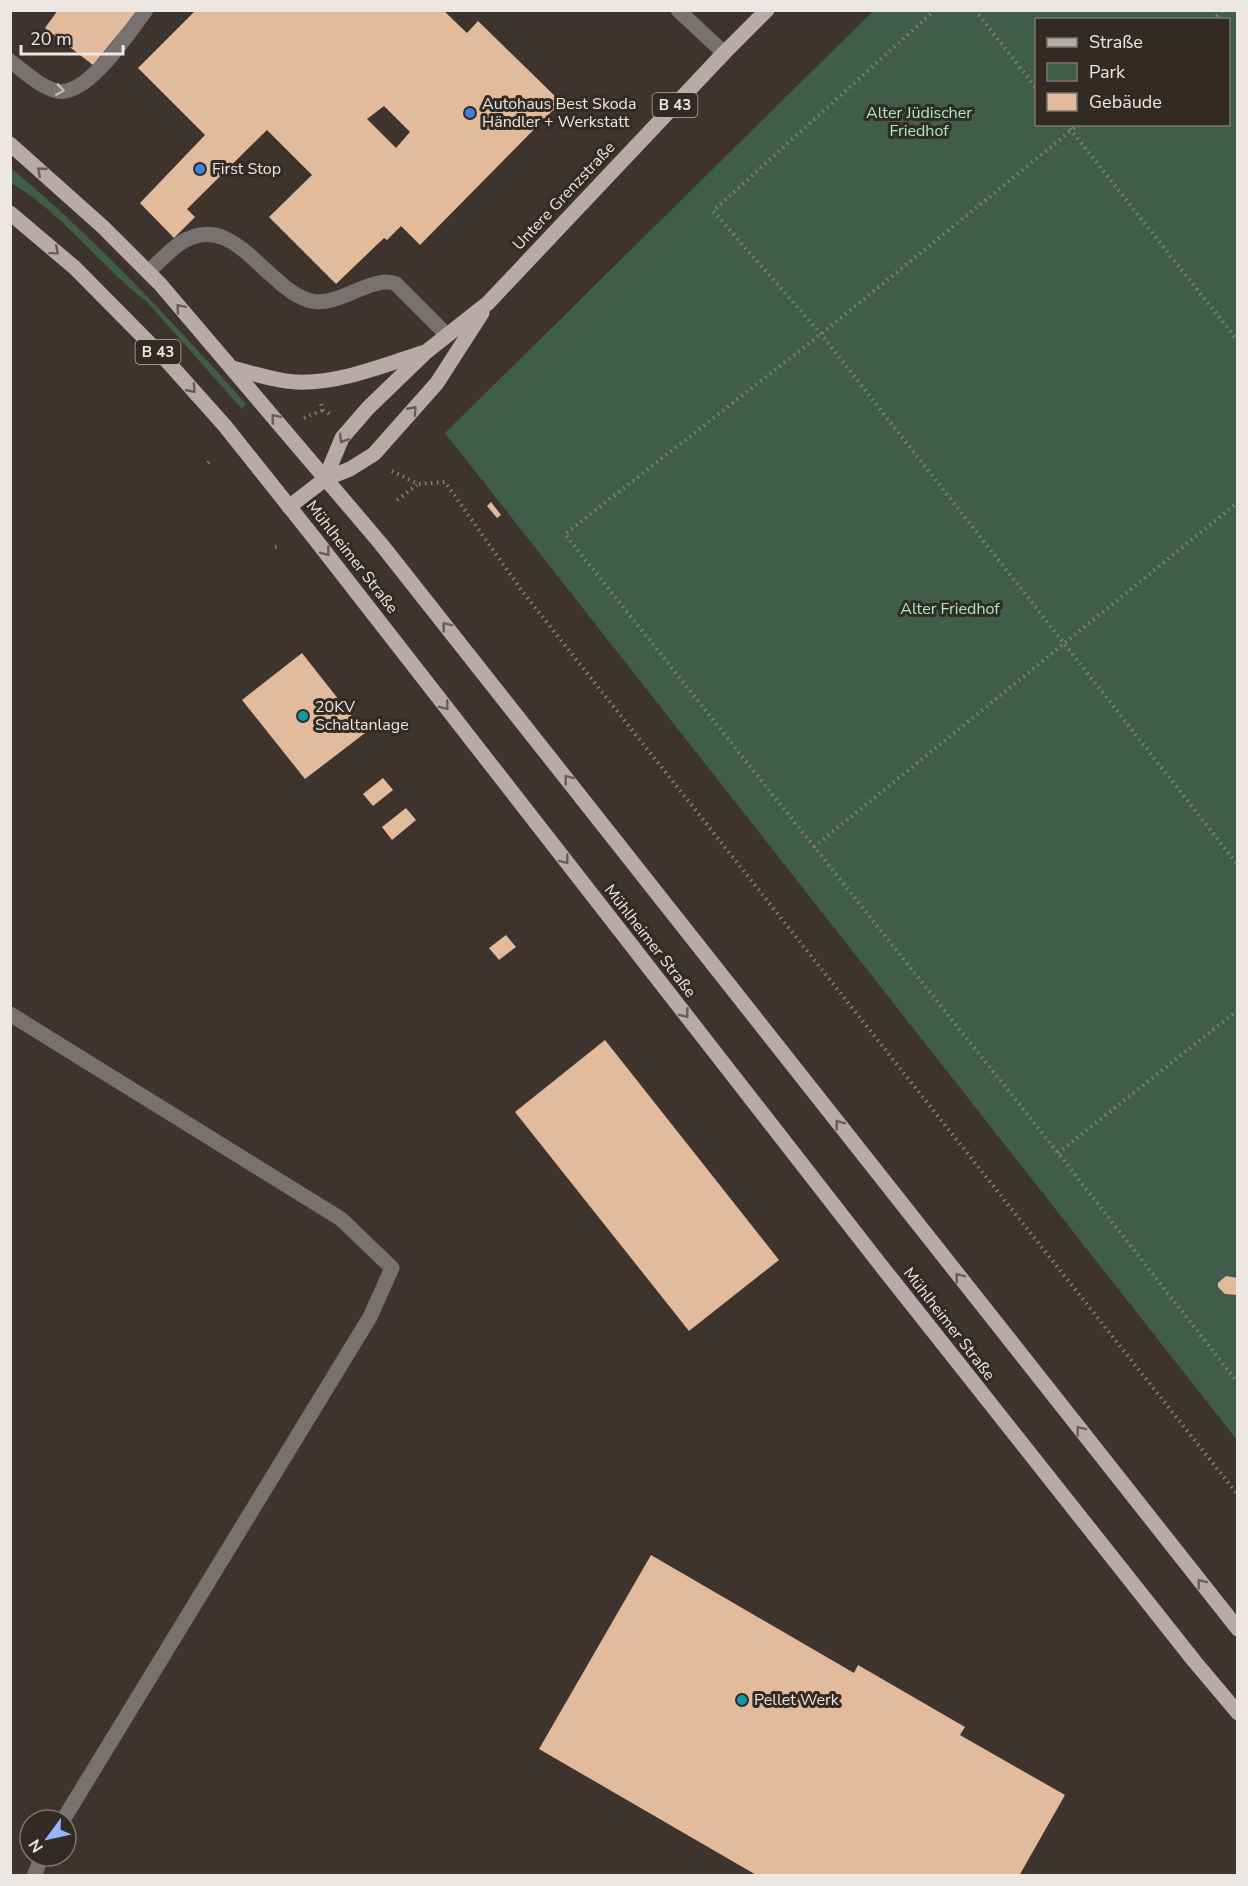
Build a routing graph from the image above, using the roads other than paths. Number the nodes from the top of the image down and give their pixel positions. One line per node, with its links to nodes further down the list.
1 (146, 10): 5 (street, one-way to 1)
2 (678, 10): 4 (street)
3 (767, 10): 4 (main road, Untere Grenzstraße / B 43)
4 (724, 53): 9 (main road, Untere Grenzstraße / B 43)
5 (10, 61)
6 (10, 144): 8 (main road, Mühlheimer Straße / B 43, one-way to 6)
7 (10, 213): 14 (main road, Mühlheimer Straße / B 43, one-way to 14)
8 (148, 272): 10 (street); 12 (main road, Mühlheimer Straße / B 43, one-way to 8)
9 (488, 303): 10 (main road, Untere Grenzstraße / B 43); 13 (main road, Untere Grenzstraße / B 43, one-way to 9)
10 (447, 335): 11 (main road, Untere Grenzstraße / B 43)
11 (426, 352): 12 (main road, B 43); 13 (main road, Untere Grenzstraße, one-way to 13)
12 (232, 368): 13 (main road, Mühlheimer Straße, one-way to 12)
13 (325, 479): 14 (main road, B 43); 16 (main road, Mühlheimer Straße, one-way to 13)
14 (289, 507): 17 (main road, Mühlheimer Straße, one-way to 17)
15 (10, 1014): 18 (street)
16 (1238, 1629)
17 (1238, 1713)
18 (70, 1808)

